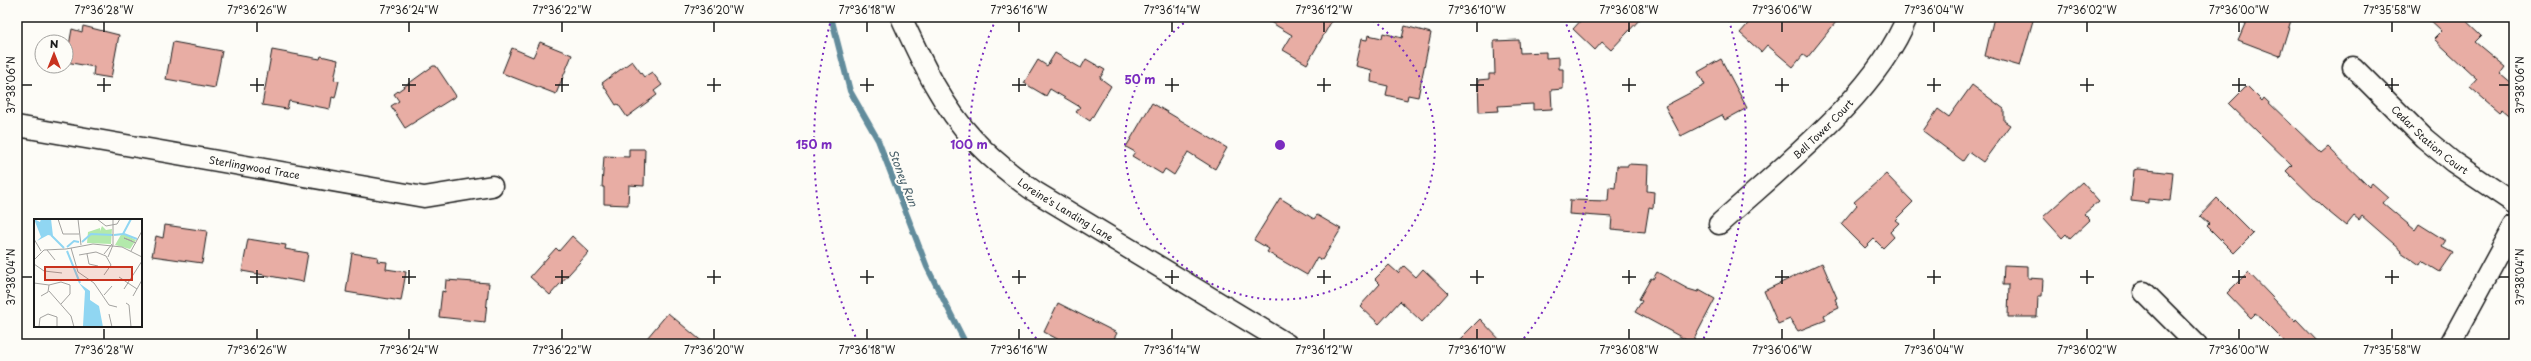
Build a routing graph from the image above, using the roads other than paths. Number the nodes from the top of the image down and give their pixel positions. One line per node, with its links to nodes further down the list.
1 (900, 17): 10 (street, Loreine's Landing Lane)
2 (1907, 17): 7 (street, Bell Tower Court)
3 (2354, 67): 6 (street, Cedar Station Court)
4 (17, 126): 5 (street, Sterlingwood Trace)
5 (492, 186)
6 (2514, 203)
7 (1718, 224)
8 (2514, 226): 12 (street)
9 (2144, 292): 11 (street)
10 (1287, 344)
11 (2196, 344)
12 (2450, 344)

